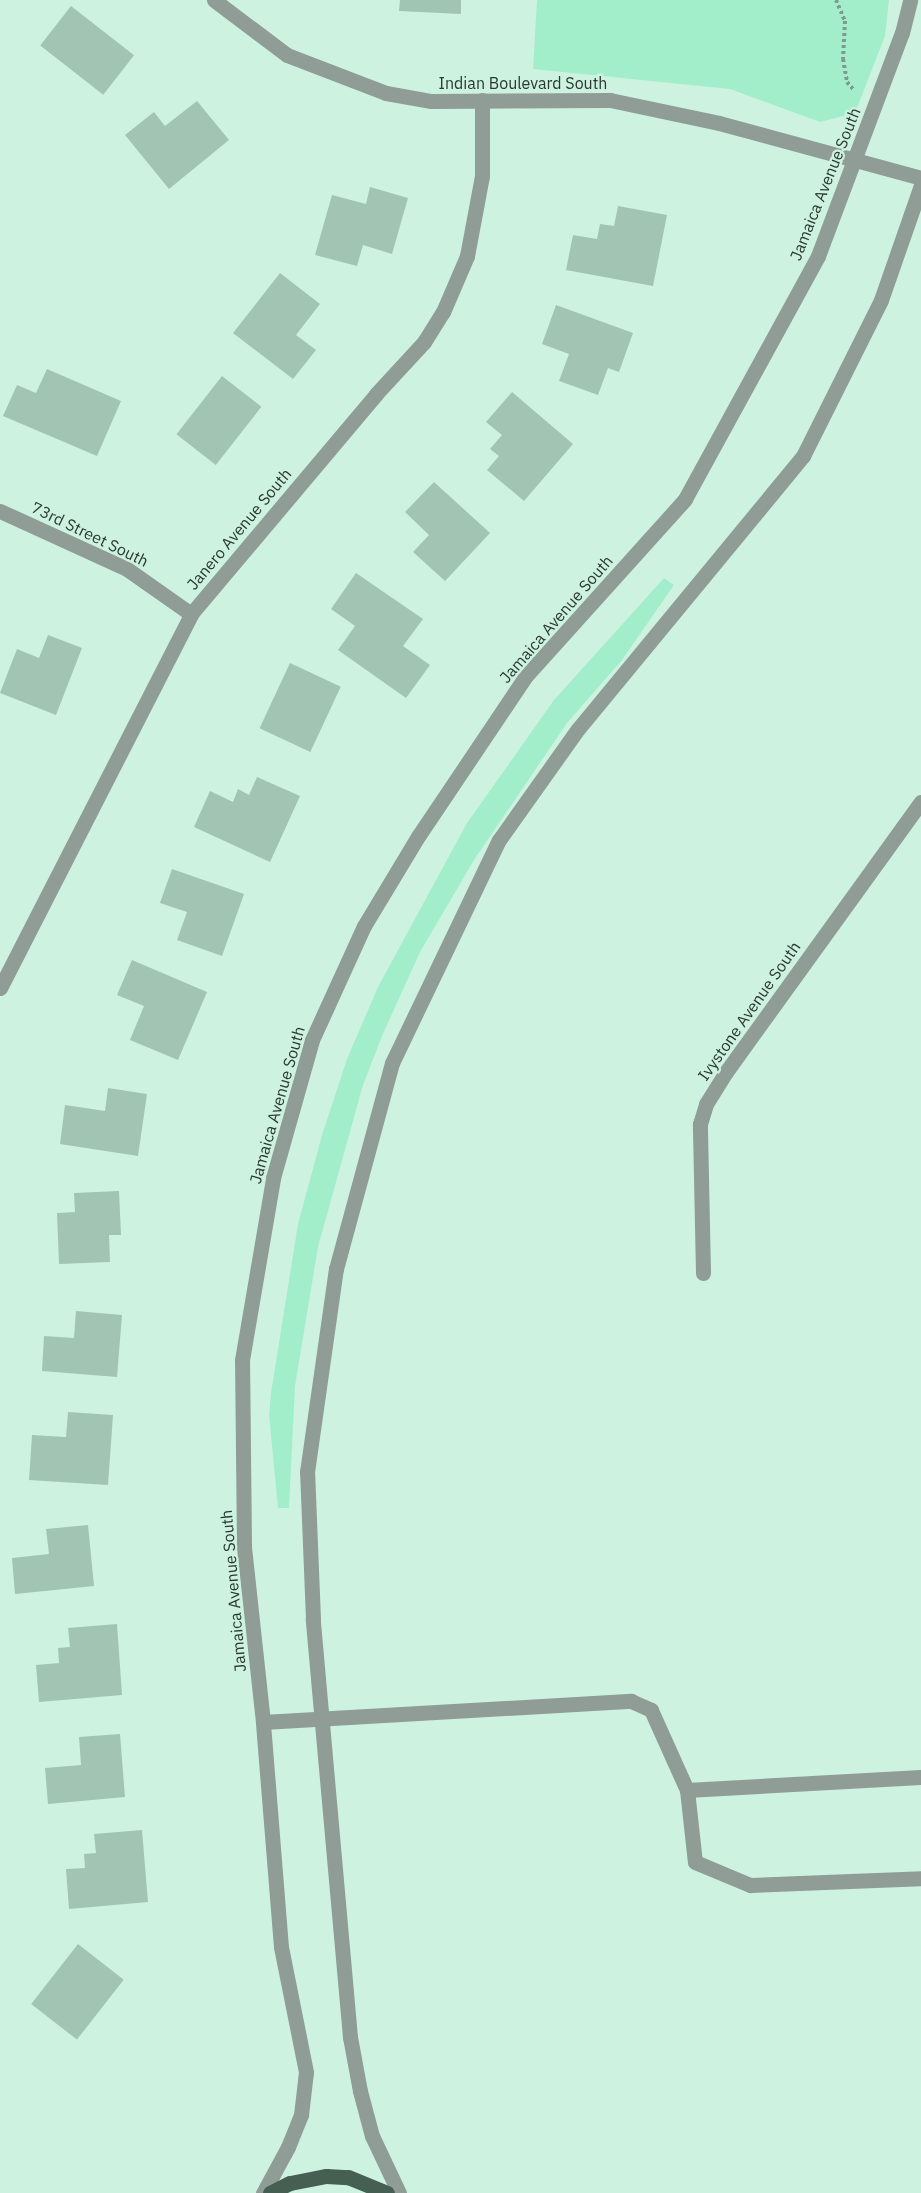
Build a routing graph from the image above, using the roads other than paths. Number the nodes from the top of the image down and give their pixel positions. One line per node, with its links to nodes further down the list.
1 (214, 0): 3 (street, Indian Boulevard South)
2 (910, 0): 4 (street, Jamaica Avenue South)
3 (482, 100): 4 (street, Indian Boulevard South); 8 (street, Janero Avenue South)
4 (855, 160): 5 (street, Indian Boulevard South); 13 (street, Jamaica Avenue South)
5 (921, 178)
6 (921, 186): 12 (street)
7 (0, 511): 8 (street, 73rd Street South)
8 (191, 614): 10 (street, Janero Avenue South)
9 (921, 802): 11 (street, Ivystone Avenue South)
10 (0, 988)
11 (703, 1273)
12 (322, 1718): 13 (street); 15 (street); 20 (street)
13 (263, 1722): 17 (street, Jamaica Avenue South)
14 (921, 1777): 15 (street)
15 (687, 1790): 16 (street)
16 (921, 1878)
17 (263, 2193)
18 (270, 2193): 19 (main road)
19 (387, 2193)
20 (399, 2193)

